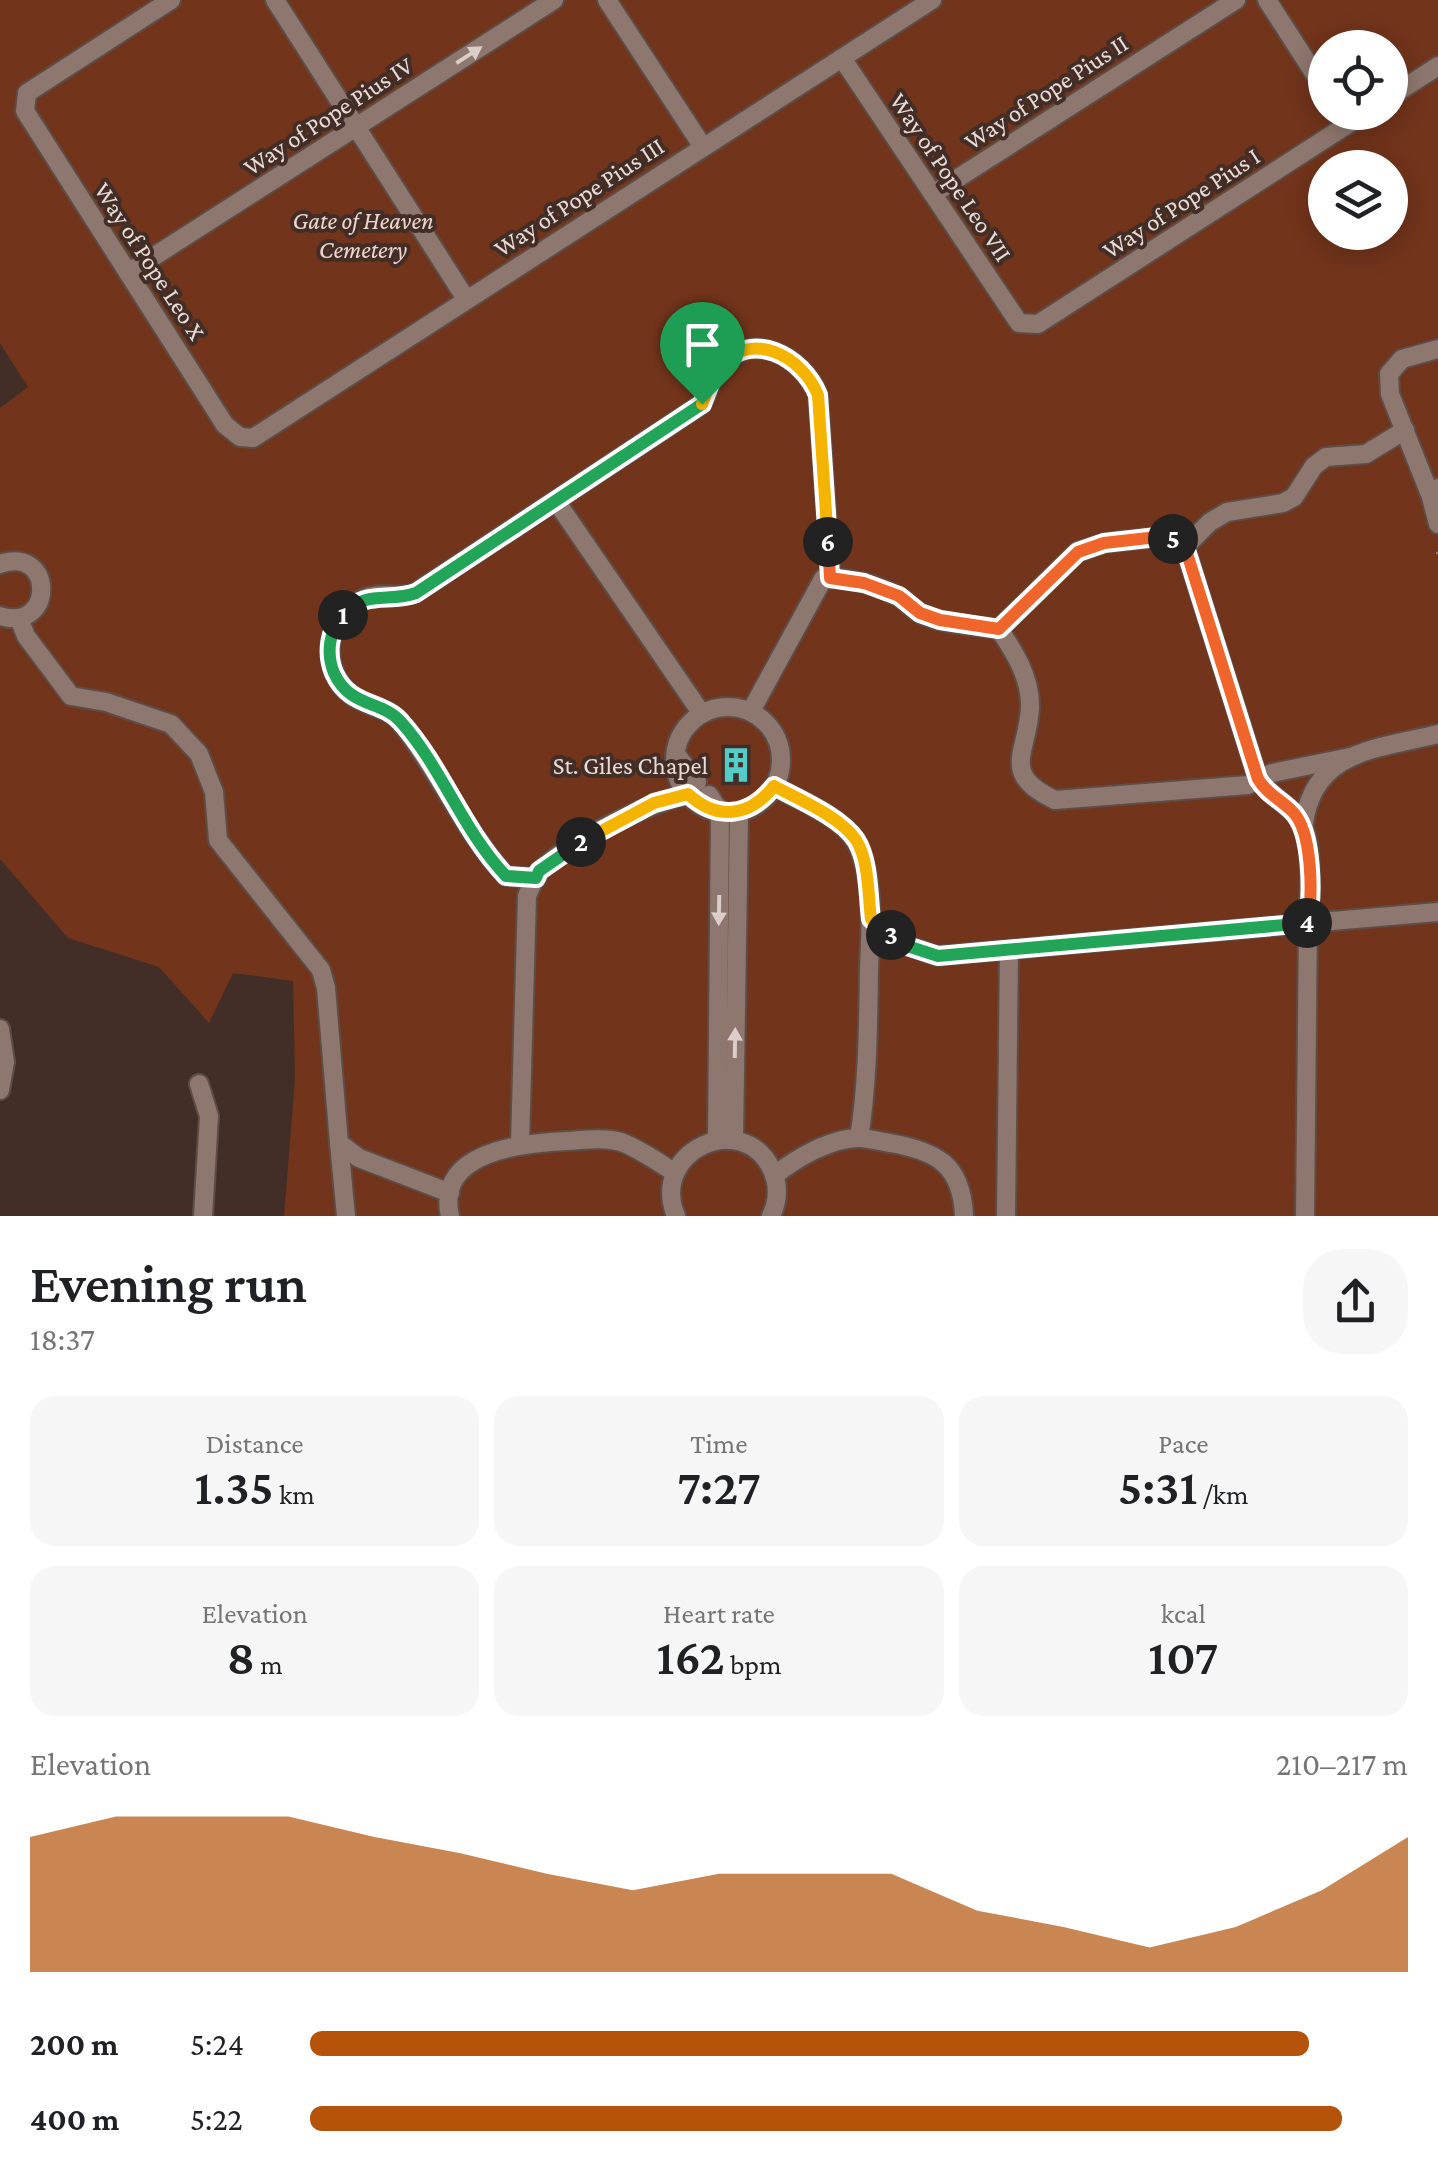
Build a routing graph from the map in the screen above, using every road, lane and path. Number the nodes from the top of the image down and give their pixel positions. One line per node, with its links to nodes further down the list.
1 (171, 0): 16 (street, Way of Pope Leo X)
2 (275, 0): 12 (street)
3 (554, 0): 12 (street, Way of Pope Pius IV, one-way to 3)
4 (608, 0): 14 (street)
5 (932, 0): 8 (street, Way of Pope Pius III)
6 (1236, 0): 15 (street, Way of Pope Pius II)
7 (1267, 0): 9 (street)
8 (842, 58): 14 (street, Way of Pope Pius III); 15 (street, Way of Pope Leo VII)
9 (1308, 64)
10 (1438, 66): 11 (street)
11 (1408, 86)
12 (358, 128): 16 (street, Way of Pope Pius IV); 17 (street)
13 (1328, 130): 18 (street, Way of Pope Pius I)
14 (703, 147): 17 (street, Way of Pope Pius III)
15 (933, 194): 18 (street, Way of Pope Leo VII)
16 (128, 274): 21 (street, Way of Pope Leo X)
17 (466, 299): 21 (street, Way of Pope Pius III)
18 (1019, 323)
19 (1438, 349): 20 (street)
20 (1405, 430): 22 (street); 25 (street)
21 (254, 438)
22 (1434, 492): 24 (street)
23 (556, 501): 27 (street); 31 (street); 39 (street)
24 (1438, 524)
25 (1185, 547): 29 (street); 34 (street)
26 (0, 564): 28 (street)
27 (830, 578): 29 (street); 30 (street)
28 (10, 617): 49 (street)
29 (999, 629): 34 (street)
30 (751, 711): 31 (street); 35 (street)
31 (702, 714): 36 (street)
32 (1438, 734): 33 (street)
33 (1350, 757): 34 (street); 38 (street)
34 (1258, 779): 38 (street)
35 (774, 786): 37 (street); 41 (street)
36 (698, 790): 37 (street); 39 (street)
37 (729, 812): 48 (street)
38 (1304, 824): 42 (street)
39 (536, 878): 50 (street)
40 (1438, 912): 42 (street)
41 (871, 919): 43 (street); 47 (street)
42 (1308, 923): 43 (street); 61 (street)
43 (1010, 950): 60 (street)
44 (0, 1028): 46 (street)
45 (199, 1084): 54 (street)
46 (0, 1090)
47 (859, 1138): 52 (street); 59 (street)
48 (725, 1140): 51 (street); 52 (street)
49 (339, 1143): 53 (street); 55 (street)
50 (520, 1143): 51 (street); 53 (street)
51 (674, 1173): 57 (street)
52 (774, 1176): 58 (street)
53 (450, 1192): 56 (street)
54 (203, 1216)
55 (346, 1216)
56 (450, 1216)
57 (676, 1216)
58 (772, 1216)
59 (964, 1216)
60 (1006, 1216)
61 (1306, 1216)

